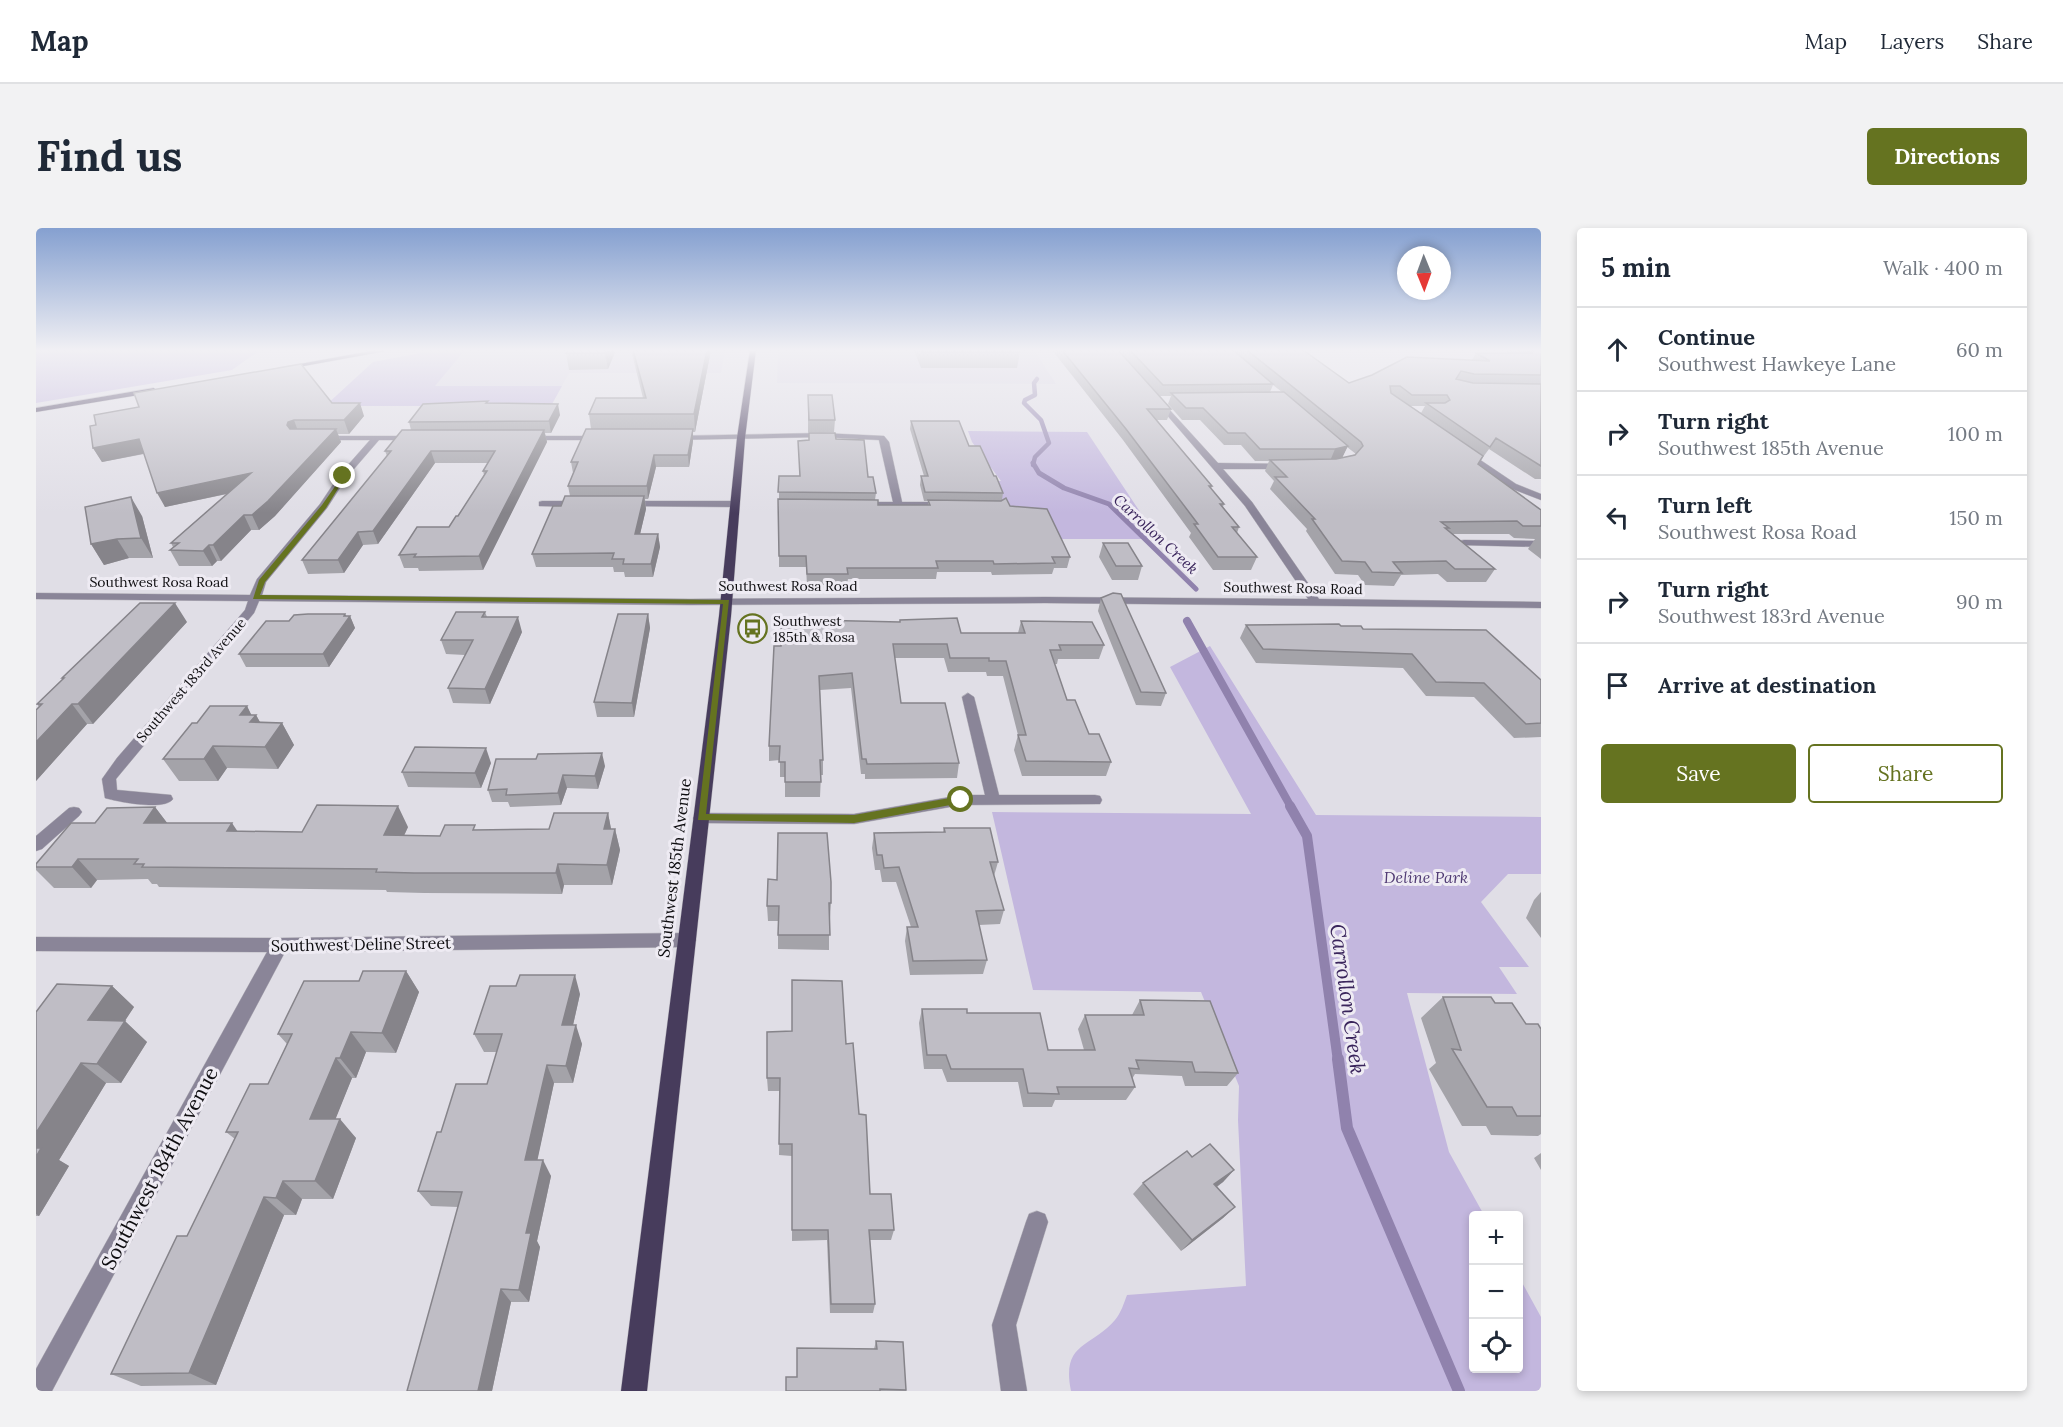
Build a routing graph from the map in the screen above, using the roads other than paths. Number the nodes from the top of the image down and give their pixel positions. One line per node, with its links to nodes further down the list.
1 (70, 404): 4 (main road)
2 (746, 404): 11 (main road, Southwest 185th Avenue)
3 (1162, 404): 13 (street)
4 (36, 410)
5 (310, 438): 6 (street)
6 (377, 438): 7 (street); 26 (street, Southwest 183rd Avenue)
7 (424, 438)
8 (518, 438): 9 (street)
9 (611, 438)
10 (658, 438): 11 (street)
11 (741, 438): 19 (main road, Southwest 185th Avenue); 21 (street)
12 (1459, 448): 15 (street)
13 (1216, 466): 14 (street); 28 (street)
14 (1296, 466)
15 (1541, 496)
16 (542, 504): 17 (street)
17 (587, 504)
18 (610, 504): 19 (street)
19 (734, 504): 27 (main road, Southwest 185th Avenue)
20 (843, 505): 21 (street)
21 (898, 505): 22 (street)
22 (954, 505)
23 (1464, 543): 24 (street)
24 (1541, 544)
25 (36, 596): 26 (street, Southwest Rosa Road)
26 (255, 597): 27 (street, Southwest Rosa Road); 31 (street, Southwest 183rd Avenue)
27 (726, 602): 28 (street, Southwest Rosa Road); 35 (main road, Southwest 185th Avenue)
28 (1317, 603): 29 (street, Southwest Rosa Road)
29 (1541, 605)
30 (968, 697): 32 (street)
31 (165, 799)
32 (993, 800): 33 (street); 35 (street)
33 (1095, 800)
34 (74, 812): 36 (street)
35 (701, 818): 37 (main road, Southwest 185th Avenue)
36 (36, 845)
37 (687, 940): 39 (street, Southwest Deline Street); 42 (main road, Southwest 185th Avenue)
38 (36, 944): 39 (street, Southwest Deline Street)
39 (280, 945): 41 (street, Southwest 184th Avenue)
40 (1037, 1222): 43 (street)
41 (38, 1391)
42 (634, 1391)
43 (1014, 1391)

